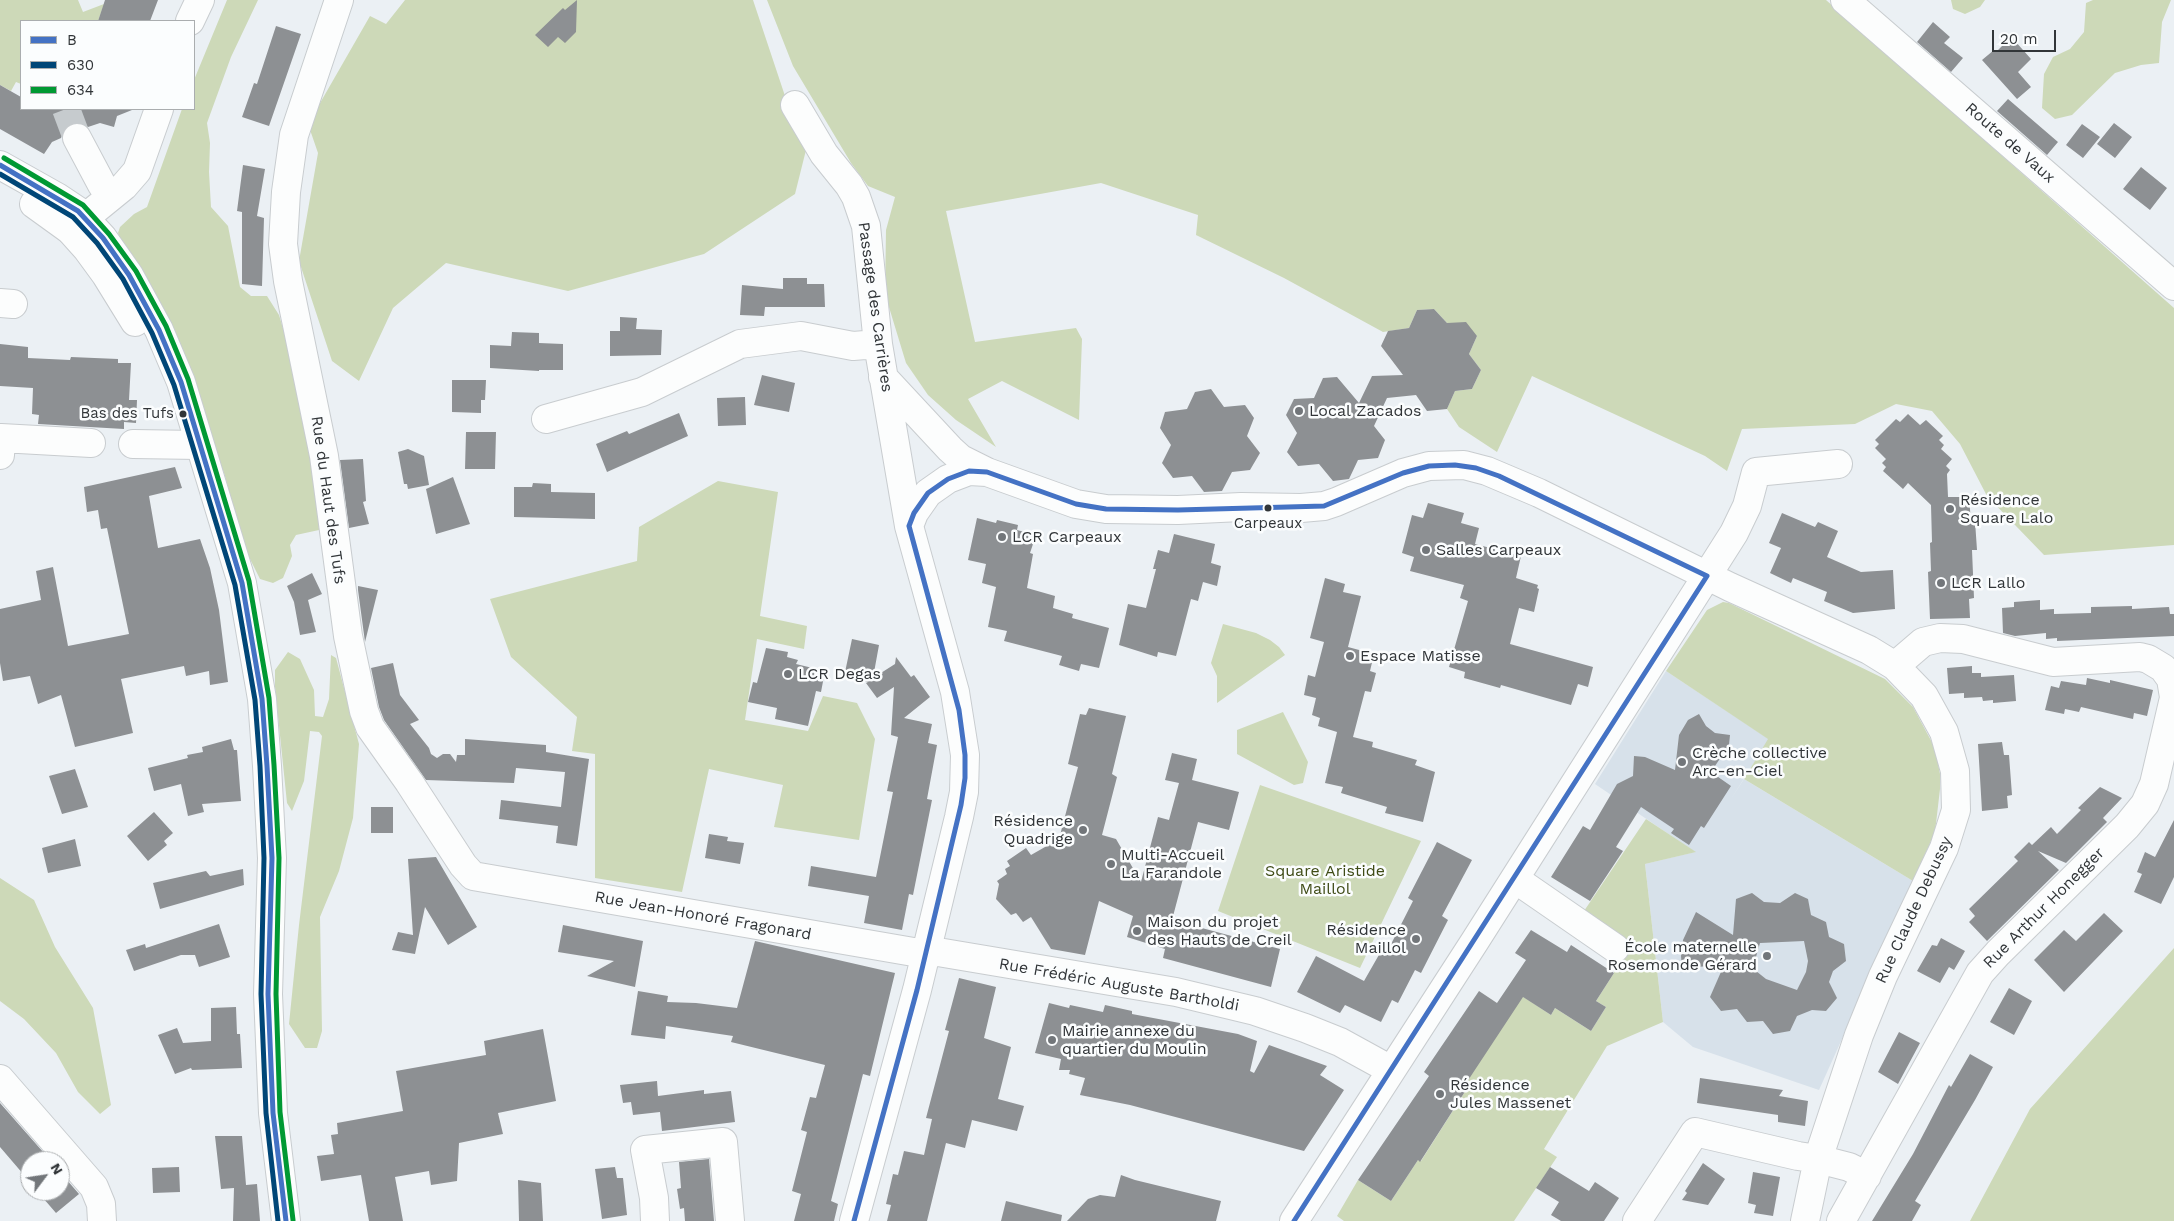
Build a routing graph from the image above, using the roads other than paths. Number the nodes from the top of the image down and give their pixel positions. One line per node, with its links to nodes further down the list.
1 (200, 0): 4 (street)
2 (339, 0): 26 (street, Rue du Haut des Tufs)
3 (1845, 0): 12 (street, Route de Vaux)
4 (190, 20)
5 (795, 105): 13 (street, Passage des Carrières)
6 (159, 110): 11 (street)
7 (77, 138): 10 (street)
8 (0, 165): 11 (street)
9 (0, 185): 11 (street)
10 (102, 185)
11 (77, 224): 18 (street)
12 (2174, 286)
13 (878, 344): 14 (street, Passage des Carrières); 15 (street)
14 (883, 377): 21 (street, Rue Claude Debussy); 22 (street, Passage des Carrières)
15 (546, 419)
16 (91, 443): 19 (street)
17 (132, 444): 18 (street)
18 (199, 445): 35 (street)
19 (0, 455)
20 (1838, 464): 23 (street)
21 (986, 472): 22 (street); 23 (street, Rue Claude Debussy)
22 (908, 526): 29 (street, Passage des Carrières)
23 (1707, 576): 24 (street, Rue Claude Debussy); 27 (street)
24 (1895, 666): 25 (street, Rue Arthur Honegger); 32 (street, Rue Claude Debussy)
25 (2174, 697): 33 (street, Rue Arthur Honegger)
26 (482, 878): 29 (street, Rue Jean-Honoré Fragonard)
27 (1515, 879): 28 (street); 30 (street)
28 (1615, 948)
29 (925, 952): 30 (street, Rue Frédéric Auguste Bartholdi); 38 (street, Passage des Carrières)
30 (1391, 1070): 39 (street)
31 (0, 1079): 34 (street)
32 (1818, 1159): 33 (street); 40 (street); 41 (street, Rue Claude Debussy)
33 (1867, 1176): 42 (street, Rue Arthur Honegger)
34 (102, 1221)
35 (286, 1221)
36 (655, 1221): 37 (street)
37 (730, 1221)
38 (854, 1221)
39 (1294, 1221)
40 (1637, 1221)
41 (1805, 1221)
42 (1841, 1221)

